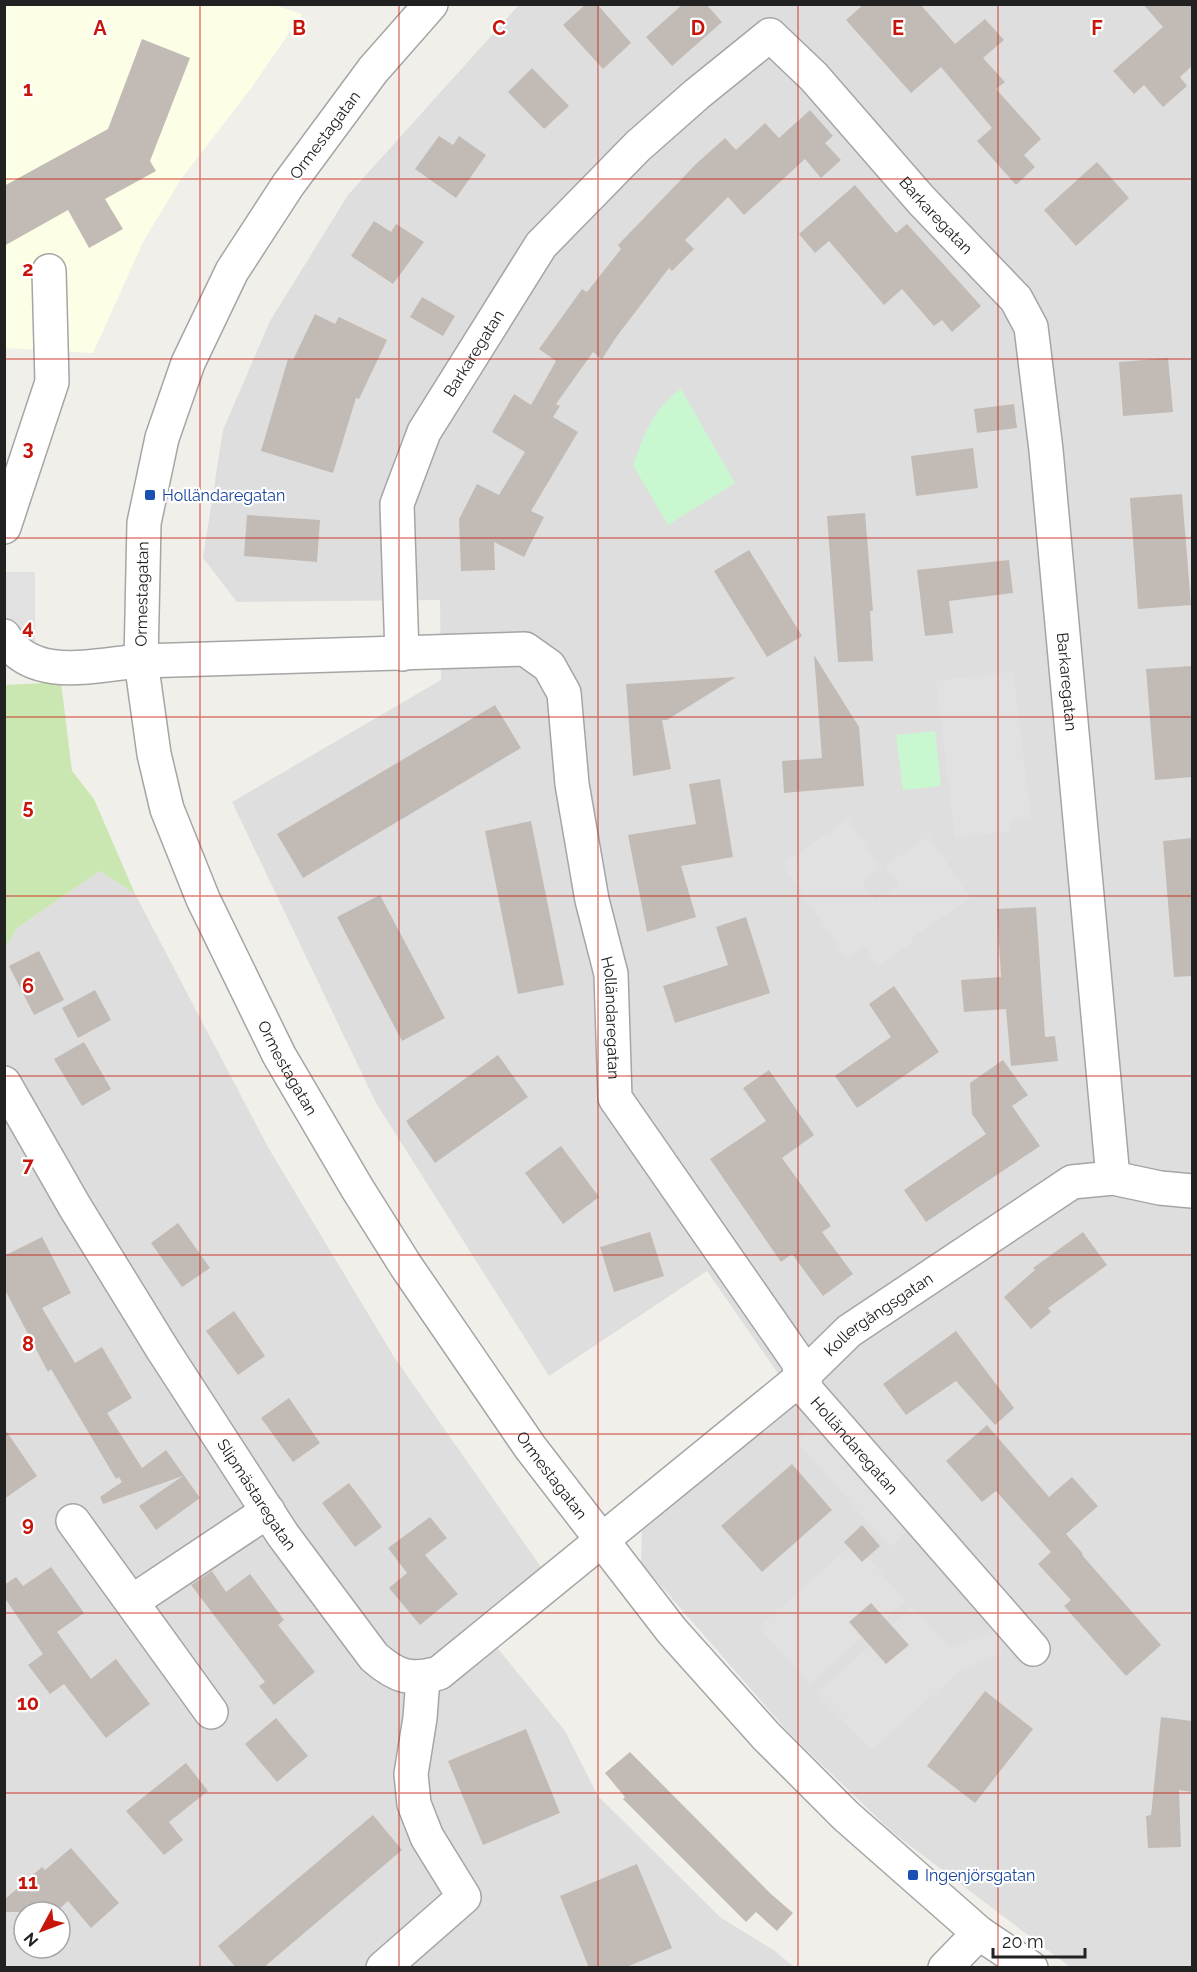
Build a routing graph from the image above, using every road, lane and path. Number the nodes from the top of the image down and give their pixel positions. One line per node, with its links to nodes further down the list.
1 (431, 4): 6 (street, Ormestagatan)
2 (49, 271): 3 (street)
3 (4, 527)
4 (4, 636): 6 (street, Holländaregatan)
5 (402, 654): 6 (street, Holländaregatan); 8 (street, Barkaregatan); 10 (street, Holländaregatan)
6 (141, 661): 13 (street, Ormestagatan)
7 (4, 1083): 11 (street, Slipmästaregatan)
8 (1113, 1178): 9 (street, Kollergångsgatan); 10 (street, Kollergångsgatan)
9 (1192, 1191)
10 (802, 1377): 13 (street, Kollergångsgatan); 15 (street, Holländaregatan)
11 (268, 1510): 14 (street); 16 (street, Slipmästaregatan)
12 (74, 1521): 14 (street)
13 (603, 1540): 16 (street); 18 (street, Ormestagatan)
14 (133, 1601): 17 (street)
15 (1033, 1649)
16 (423, 1677): 19 (street)
17 (211, 1712)
18 (980, 1934): 20 (street); 21 (street, Ormestagatan)
19 (383, 1968)
20 (945, 1968)
21 (1031, 1968)

